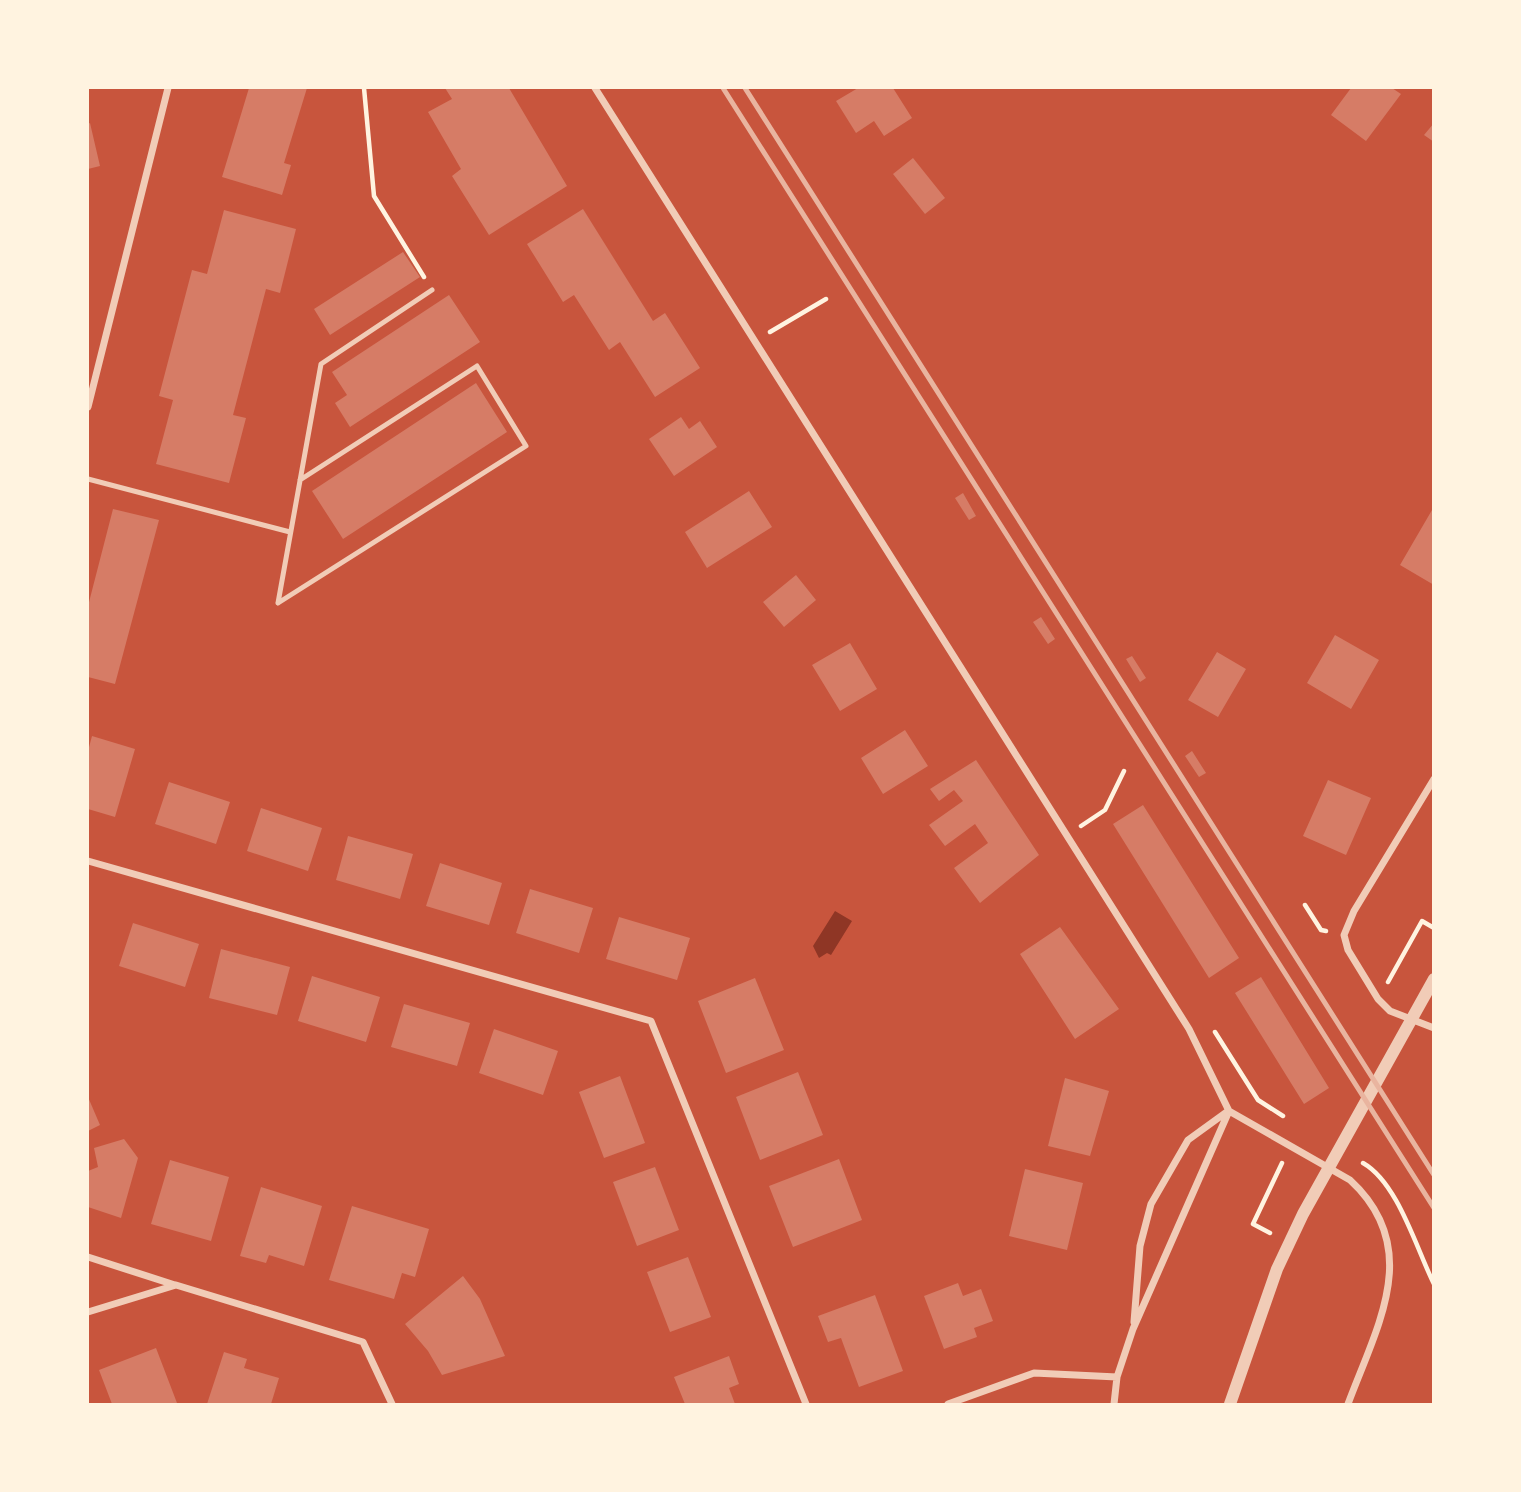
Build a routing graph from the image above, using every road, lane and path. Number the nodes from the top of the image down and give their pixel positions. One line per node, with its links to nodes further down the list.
1 (168, 88): 10 (street)
2 (364, 88): 4 (path)
3 (594, 88): 8 (street)
4 (432, 290): 12 (lane)
5 (826, 299): 7 (path)
6 (765, 319): 7 (path)
7 (773, 331): 8 (path); 9 (path)
8 (755, 342): 19 (street)
9 (780, 343)
10 (88, 407)
11 (88, 478): 13 (lane)
12 (300, 480): 13 (lane); 13 (lane)
13 (290, 533)
14 (1124, 771): 17 (path)
15 (1433, 779): 23 (street)
16 (1077, 815): 17 (path)
17 (1083, 824): 18 (path); 19 (path)
18 (1090, 834)
19 (1066, 837): 28 (street)
20 (88, 861): 40 (street)
21 (1305, 905): 23 (path)
22 (1433, 928): 24 (path)
23 (1344, 935): 27 (street)
24 (1393, 973)
25 (1433, 979): 43 (street)
26 (1210, 1025): 29 (path)
27 (1433, 1028)
28 (1229, 1111): 37 (street); 37 (street); 44 (street)
29 (1292, 1121)
30 (1352, 1156): 34 (path)
31 (1279, 1170): 32 (path)
32 (1253, 1224)
33 (88, 1256): 35 (street)
34 (1433, 1284)
35 (176, 1285): 36 (street); 39 (street)
36 (88, 1312)
37 (1133, 1329): 38 (street)
38 (1117, 1377): 41 (street); 42 (street)
39 (392, 1405)
40 (806, 1405)
41 (948, 1405)
42 (1114, 1405)
43 (1230, 1405)
44 (1348, 1405)

